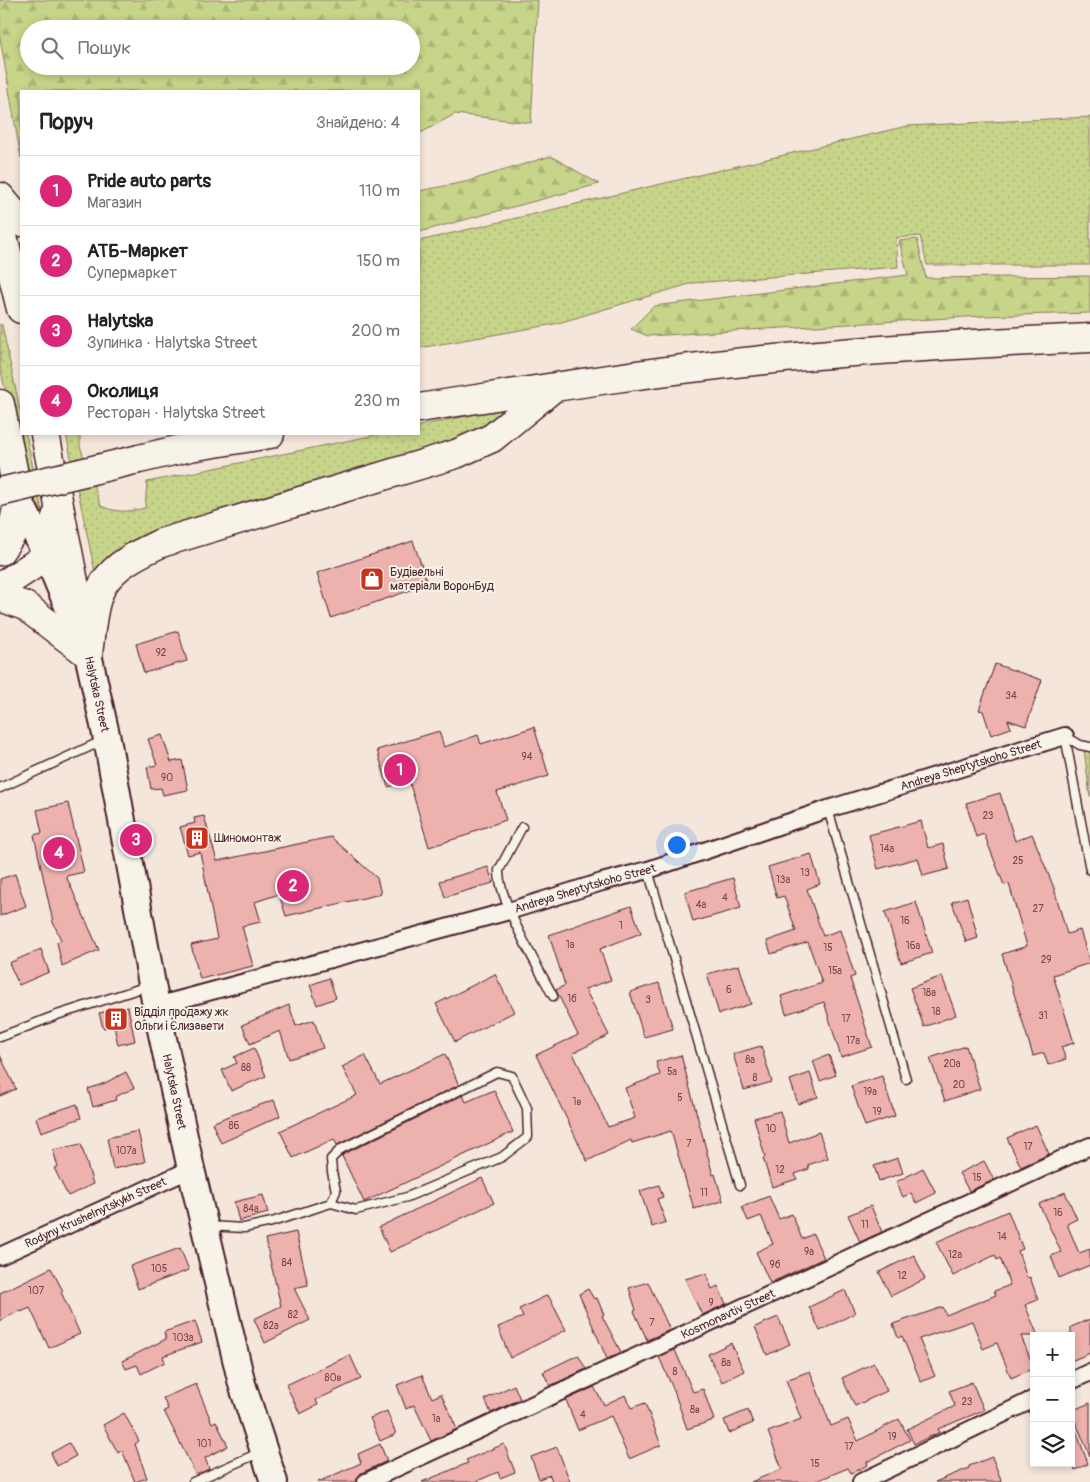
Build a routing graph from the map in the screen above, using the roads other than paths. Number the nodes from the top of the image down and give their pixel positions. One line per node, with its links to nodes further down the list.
1 (0, 198): 2 (highway)
2 (20, 221)
3 (0, 224): 4 (highway)
4 (20, 305)
5 (1090, 338): 6 (highway)
6 (554, 387): 8 (highway); 18 (highway)
7 (0, 404): 12 (highway)
8 (420, 408)
9 (45, 435): 13 (highway)
10 (258, 435): 11 (highway)
11 (222, 438): 12 (highway, bridge)
12 (10, 496): 14 (highway); 15 (main road, Halytska Street)
13 (58, 508): 15 (highway); 18 (highway)
14 (0, 551)
15 (46, 556): 16 (highway); 18 (main road, Halytska Street)
16 (0, 587)
17 (0, 597): 18 (highway)
18 (88, 654): 20 (main road, Halytska Street)
19 (1065, 736): 21 (lane); 23 (street, Andreya Sheptytskoho Street); 26 (lane)
20 (107, 740): 22 (lane); 28 (main road, Halytska Street)
21 (1090, 747)
22 (0, 788)
23 (828, 809): 25 (street, Andreya Sheptytskoho Street); 31 (lane)
24 (522, 827): 27 (lane)
25 (648, 870): 27 (street, Andreya Sheptytskoho Street); 34 (lane)
26 (1090, 870)
27 (510, 911): 28 (street, Andreya Sheptytskoho Street); 29 (lane)
28 (154, 996): 30 (lane); 33 (main road, Halytska Street)
29 (553, 996)
30 (0, 1037)
31 (906, 1079)
32 (1090, 1146): 44 (street, Kosmonavtiv Street)
33 (191, 1170): 36 (main road, Halytska Street); 37 (street, Rodyny Krushelnytskykh Street)
34 (740, 1185)
35 (331, 1203): 35 (lane); 36 (lane)
36 (204, 1226): 41 (main road, Halytska Street)
37 (0, 1256)
38 (1090, 1372): 39 (street)
39 (1075, 1379)
40 (1030, 1401): 45 (street)
41 (263, 1451): 42 (lane); 43 (main road, Halytska Street)
42 (193, 1482)
43 (274, 1482)
44 (366, 1482)
45 (861, 1482)

